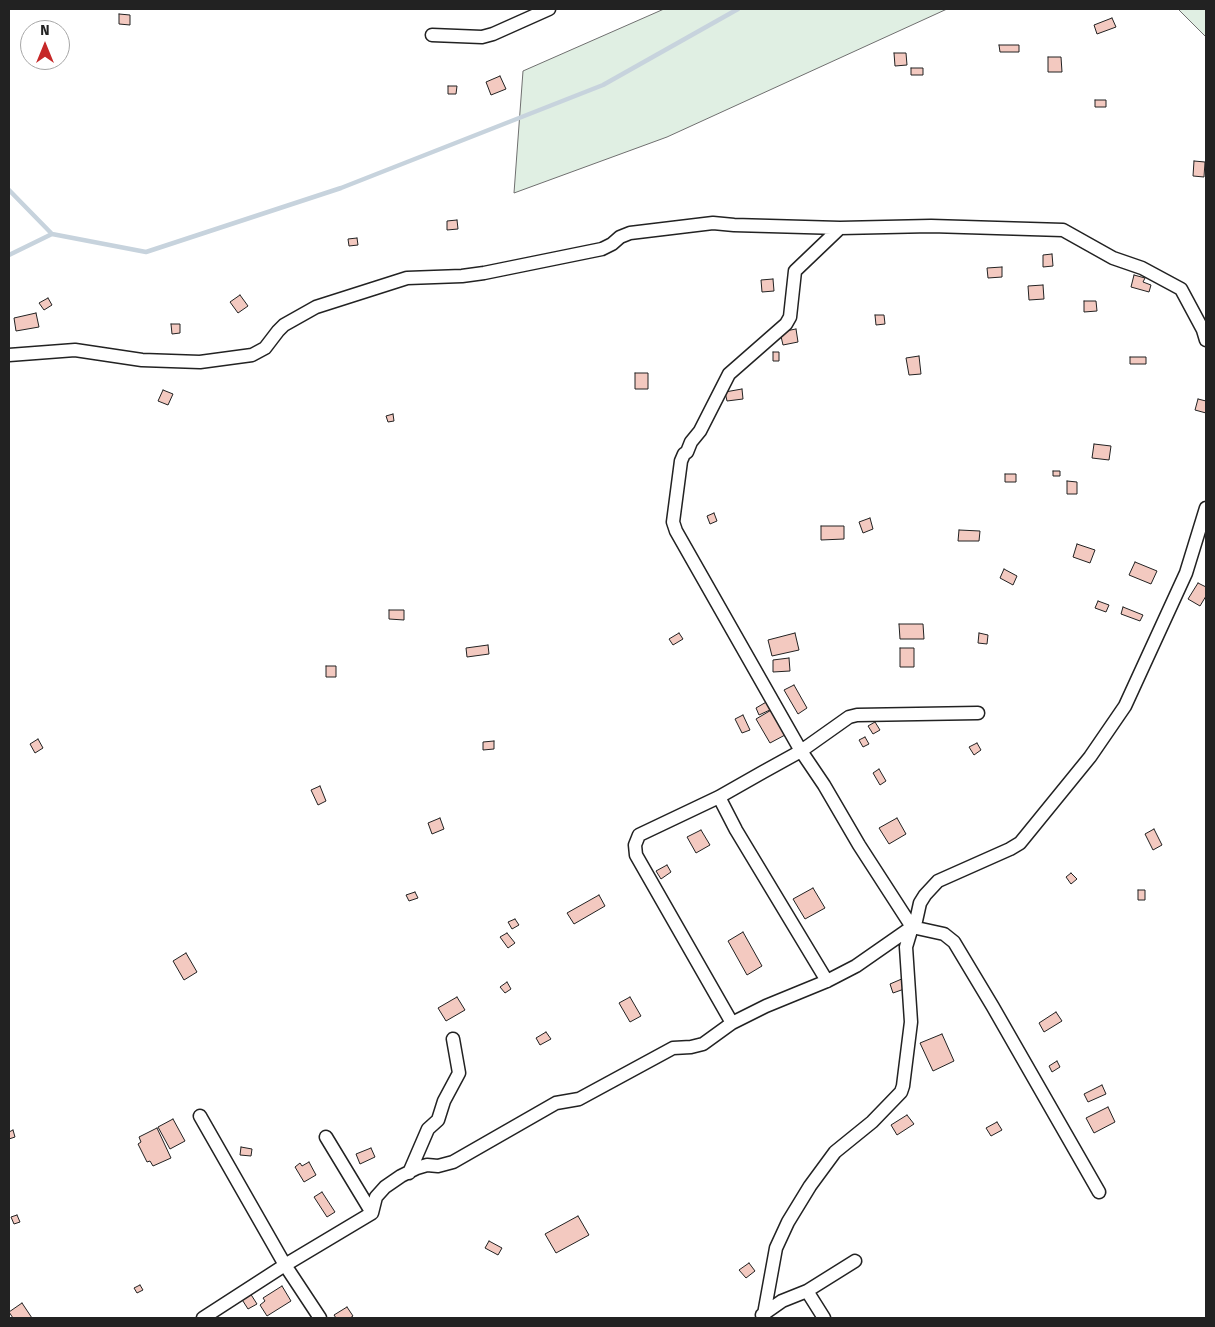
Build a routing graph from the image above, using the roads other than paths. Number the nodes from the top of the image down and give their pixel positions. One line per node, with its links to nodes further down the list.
1 (549, 9): 2 (street)
2 (432, 35)
3 (840, 228): 4 (street); 5 (street); 8 (street)
4 (1206, 340)
5 (9, 355)
6 (1206, 508): 10 (street)
7 (978, 713): 8 (street)
8 (801, 751): 9 (street); 10 (street)
9 (719, 797): 11 (street); 12 (street)
10 (912, 927): 11 (street); 17 (street); 22 (street)
11 (827, 981): 12 (street)
12 (732, 1022): 16 (street)
13 (453, 1039): 16 (street)
14 (200, 1116): 20 (street)
15 (326, 1137): 18 (street)
16 (409, 1173): 18 (street)
17 (1099, 1192)
18 (372, 1213): 20 (street)
19 (855, 1261): 21 (street)
20 (284, 1266): 23 (street); 24 (street)
21 (807, 1290): 22 (street); 25 (street)
22 (761, 1316)
23 (203, 1318)
24 (320, 1318)
25 (824, 1318)

